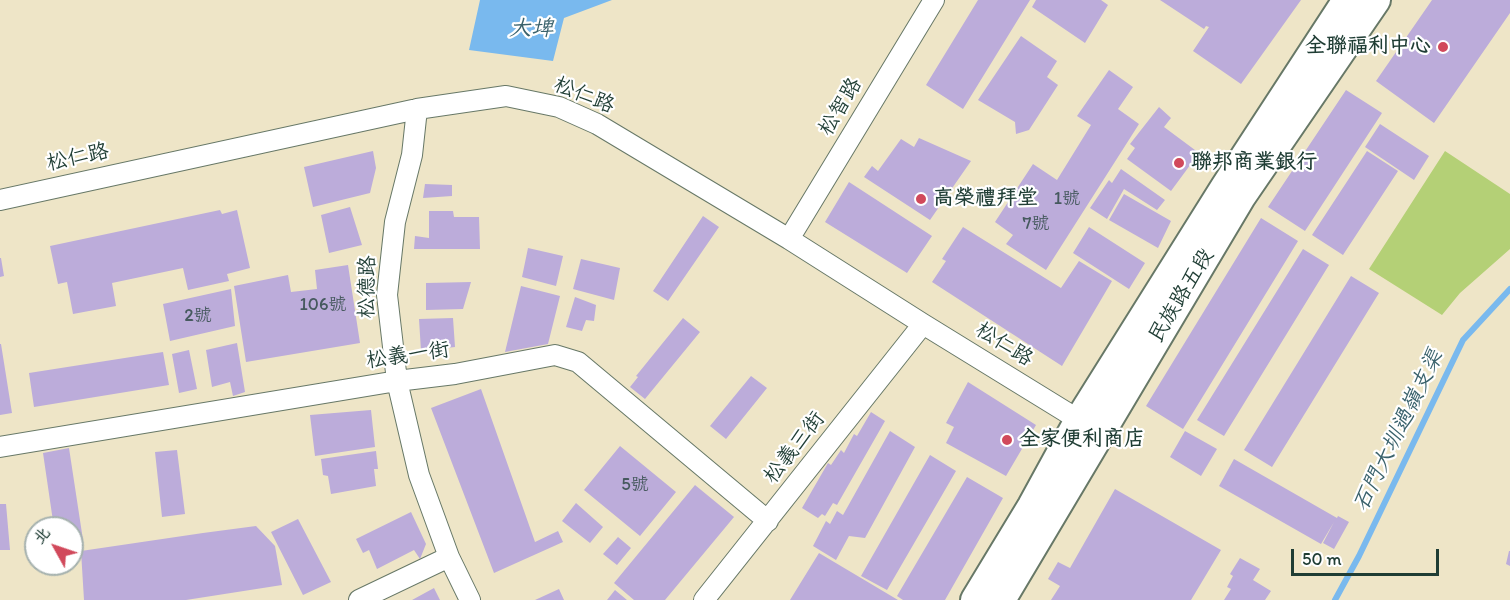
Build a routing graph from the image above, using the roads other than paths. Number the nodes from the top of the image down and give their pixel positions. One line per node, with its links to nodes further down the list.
1 (934, 0): 6 (street, 松智路)
2 (1347, 0): 9 (main road, 民族路五段)
3 (1376, 0): 17 (main road, 民族路五段)
4 (417, 109): 5 (street, 松仁路); 6 (street, 松仁路); 8 (street, 松德路)
5 (0, 200)
6 (789, 239): 7 (street, 松仁路)
7 (923, 324): 9 (street, 松仁路); 11 (street, 松義三街)
8 (397, 381): 10 (street, 松義一街); 11 (street, 松義一街); 12 (street, 松德路)
9 (1079, 420): 16 (main road, 民族路五段)
10 (0, 447)
11 (768, 521): 15 (street, 松義三街)
12 (449, 557): 13 (street); 14 (street, 松德路)
13 (359, 600)
14 (470, 600)
15 (704, 600)
16 (975, 600)
17 (1000, 600)

